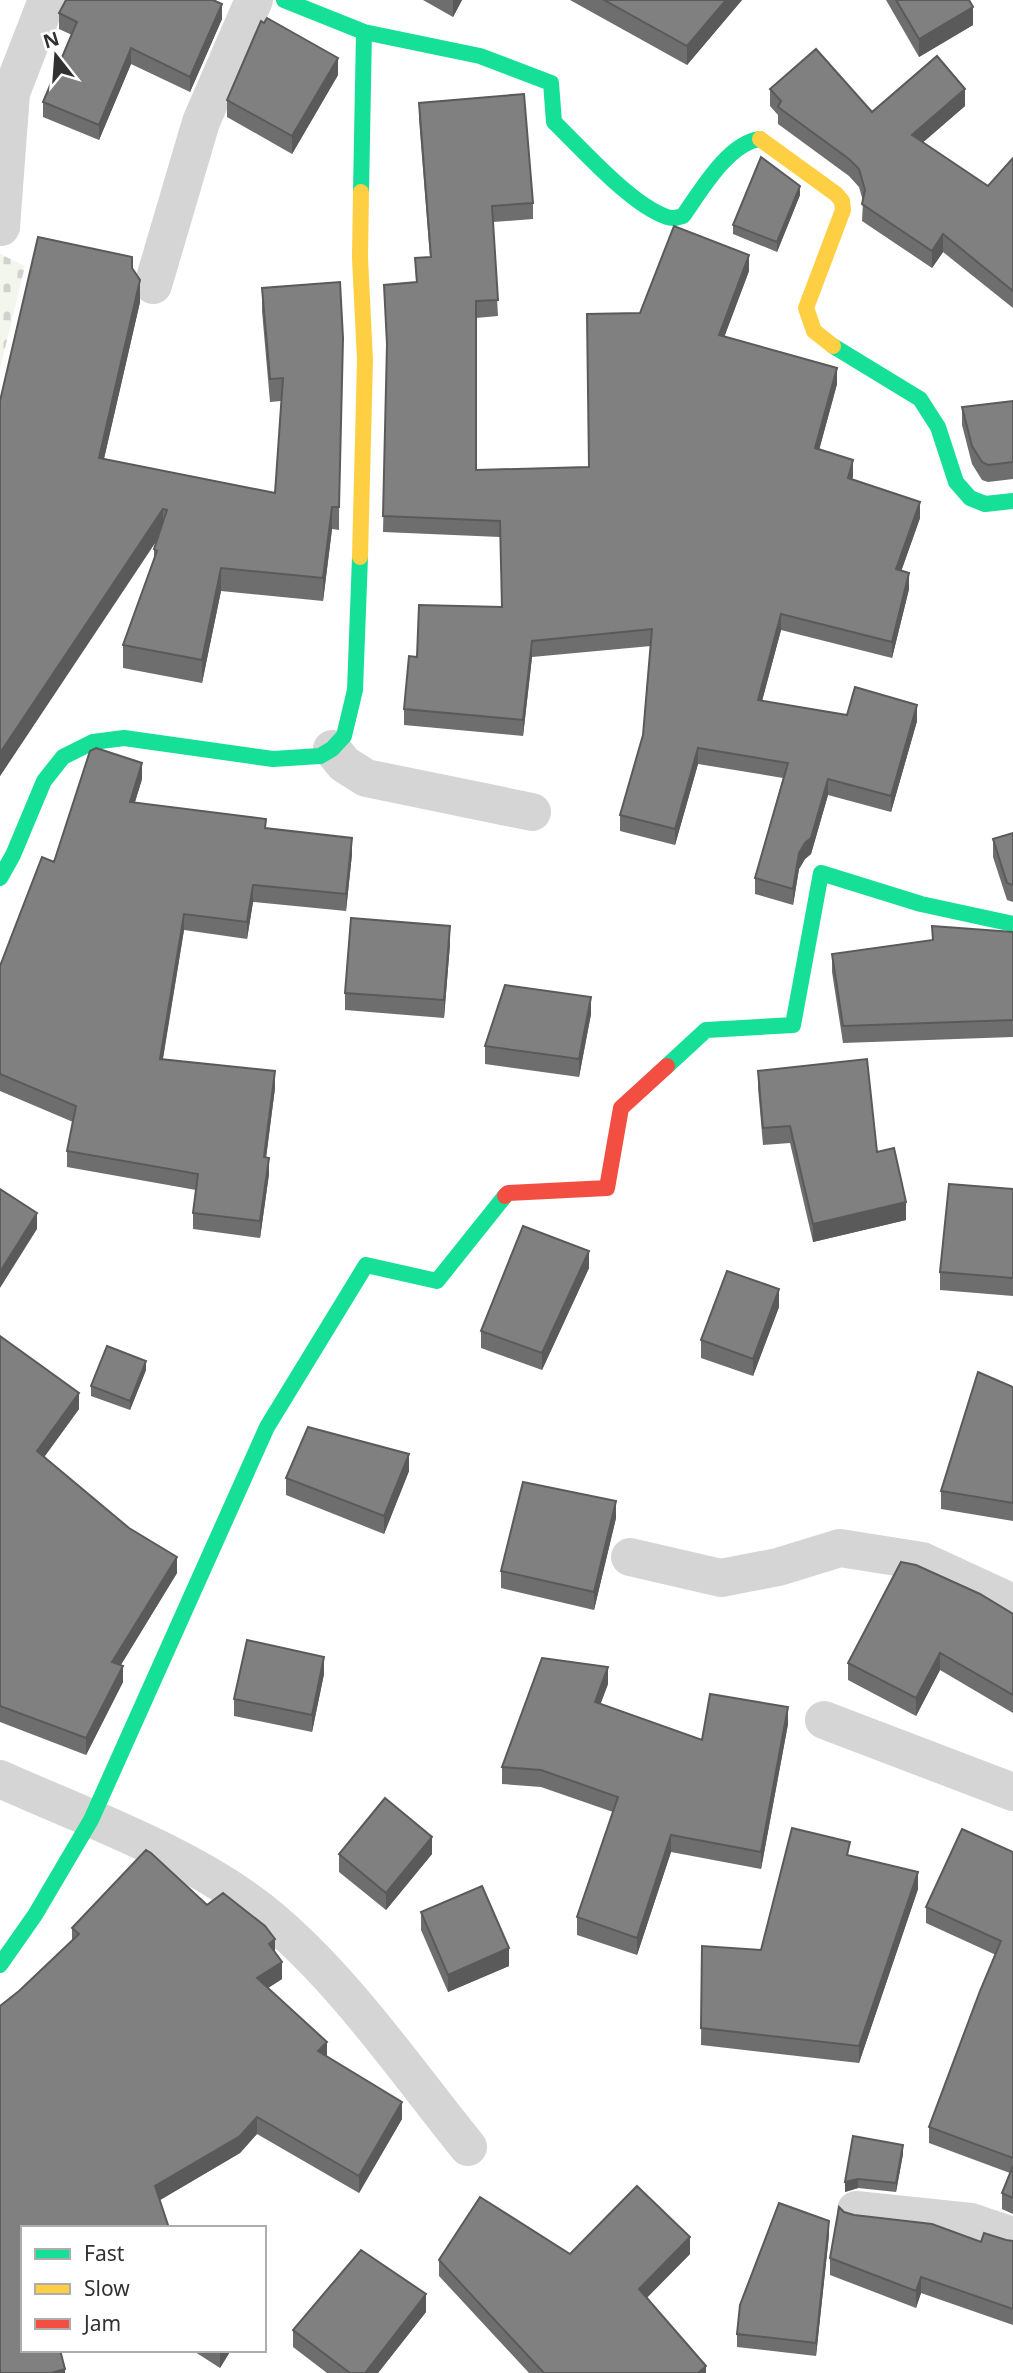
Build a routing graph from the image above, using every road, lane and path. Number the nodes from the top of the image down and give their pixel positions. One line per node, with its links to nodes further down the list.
1 (47, 0): 5 (street)
2 (254, 0): 6 (street)
3 (284, 0): 4 (street)
4 (364, 32): 7 (street); 8 (street)
5 (1, 227)
6 (153, 285)
7 (1013, 501)
8 (332, 749): 9 (street); 10 (street)
9 (532, 812)
10 (0, 878)
11 (1013, 924): 17 (street)
12 (630, 1557): 13 (street)
13 (1013, 1603)
14 (824, 1720): 16 (street)
15 (0, 1779): 17 (street)
16 (1013, 1792)
17 (91, 1820): 18 (street); 19 (street)
18 (0, 1965)
19 (468, 2147)
20 (856, 2210): 21 (street)
21 (1013, 2236)

